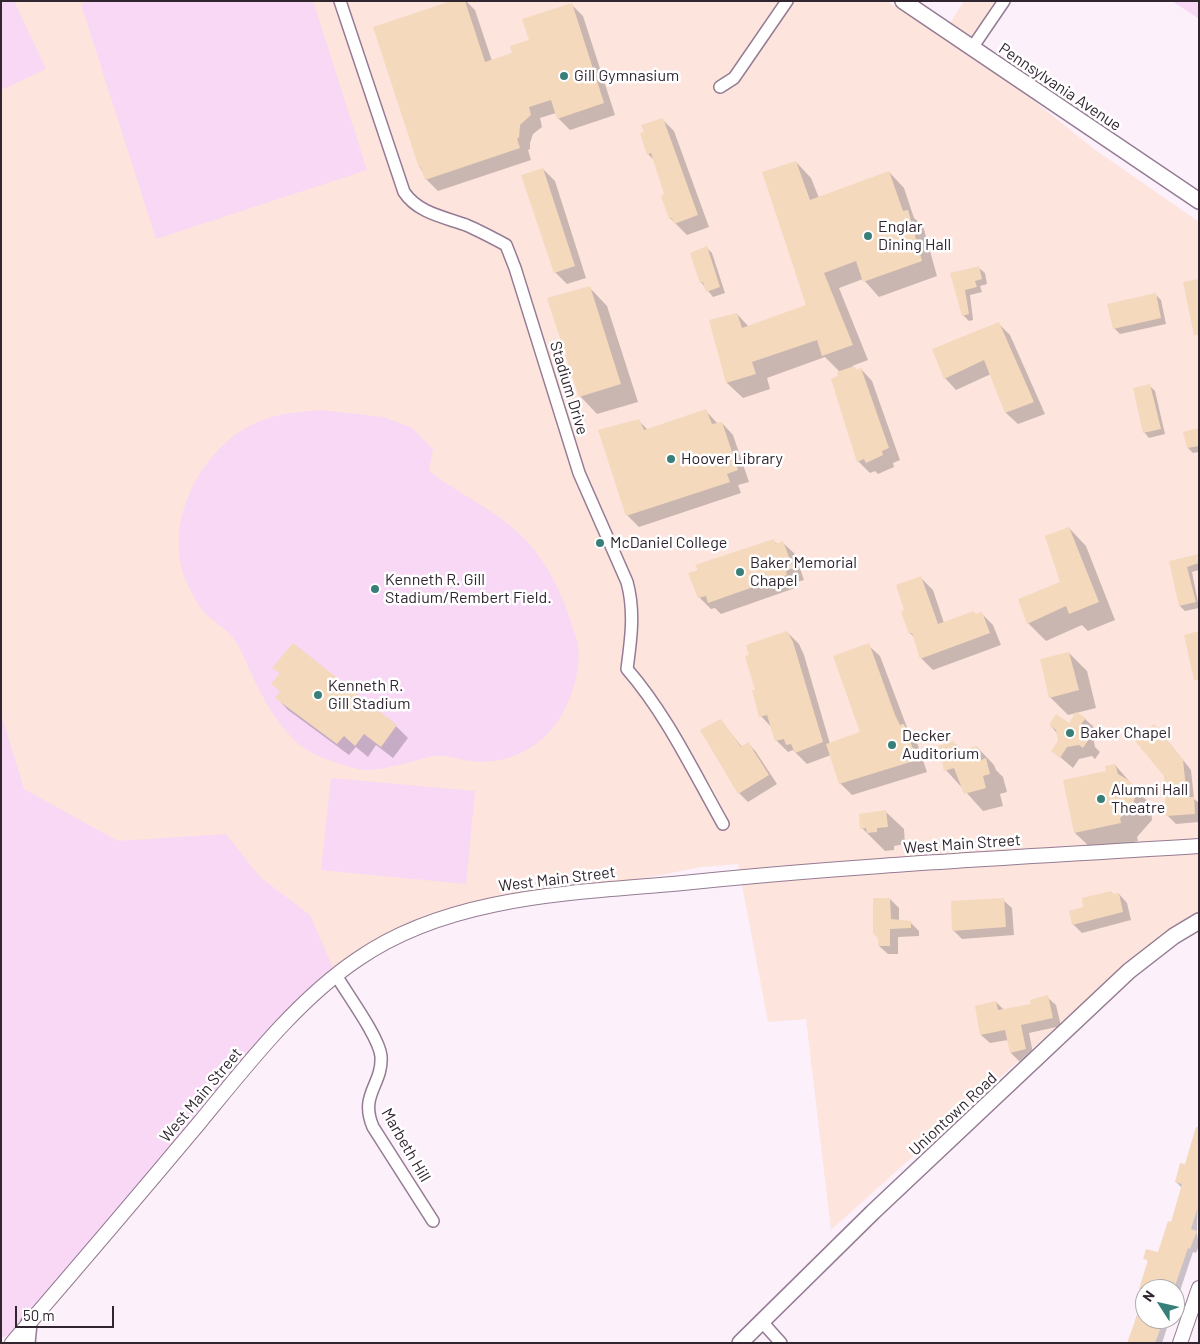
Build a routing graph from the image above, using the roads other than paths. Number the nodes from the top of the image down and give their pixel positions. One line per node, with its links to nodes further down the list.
1 (340, 1): 8 (street, Stadium Drive)
2 (786, 1): 6 (street)
3 (903, 1): 5 (main road, Pennsylvania Avenue)
4 (1004, 1): 5 (street)
5 (972, 48): 7 (main road, Pennsylvania Avenue)
6 (720, 87)
7 (1199, 200)
8 (723, 824)
9 (1199, 846): 11 (street, West Main Street)
10 (1199, 921): 15 (main road, Uniontown Road)
11 (336, 975): 12 (street, Marbeth Hill); 14 (street, West Main Street)
12 (433, 1221)
13 (1199, 1288): 20 (street)
14 (29, 1323): 16 (street, West Main Street); 17 (main road)
15 (763, 1323): 18 (main road, Uniontown Road); 19 (street)
16 (12, 1343)
17 (27, 1343)
18 (740, 1343)
19 (781, 1343)
20 (1180, 1343)

